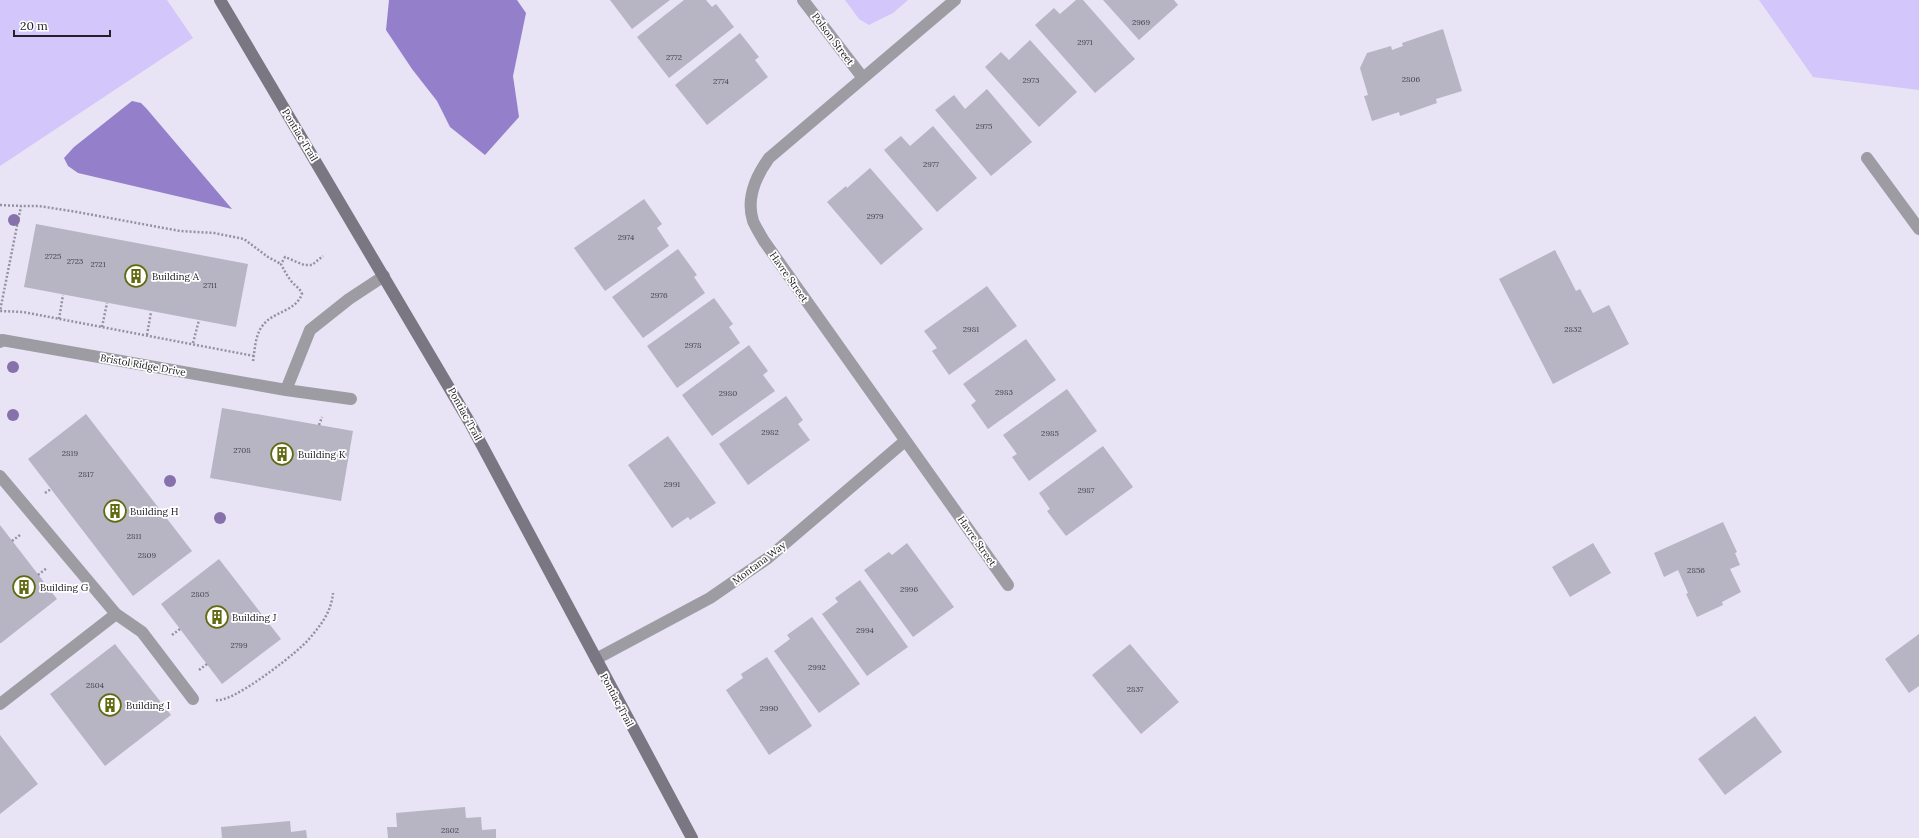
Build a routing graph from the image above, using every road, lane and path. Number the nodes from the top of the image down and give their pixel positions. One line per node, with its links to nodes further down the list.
1 (220, 0): 11 (main road, Pontiac Trail)
2 (803, 0): 4 (street, Polson Street)
3 (955, 0): 4 (street, Havre Street)
4 (863, 78): 23 (street, Havre Street)
5 (1867, 158): 8 (street)
6 (0, 205): 7 (path)
7 (21, 206): 10 (path); 15 (path)
8 (1919, 229)
9 (323, 256): 10 (path)
10 (281, 264): 20 (path)
11 (384, 276): 21 (street); 32 (main road, Pontiac Trail)
12 (64, 295): 15 (path)
13 (107, 303): 17 (path)
14 (151, 312): 18 (path)
15 (58, 320): 17 (path)
16 (199, 320): 20 (path)
17 (102, 327): 18 (path)
18 (147, 335): 20 (path)
19 (0, 342): 21 (street, Bristol Ridge Drive)
20 (193, 343)
21 (286, 390): 22 (street, Bristol Ridge Drive)
22 (351, 399)
23 (905, 441): 27 (street, Havre Street); 32 (street, Montana Way)
24 (0, 476): 29 (street)
25 (50, 565): 26 (path)
26 (38, 575)
27 (1008, 585)
28 (333, 593): 35 (path)
29 (116, 614): 36 (street); 37 (street)
30 (180, 629): 31 (path)
31 (171, 636)
32 (596, 659): 38 (main road, Pontiac Trail)
33 (206, 664): 34 (path)
34 (199, 670)
35 (211, 698)
36 (193, 699)
37 (0, 704)
38 (692, 838)

